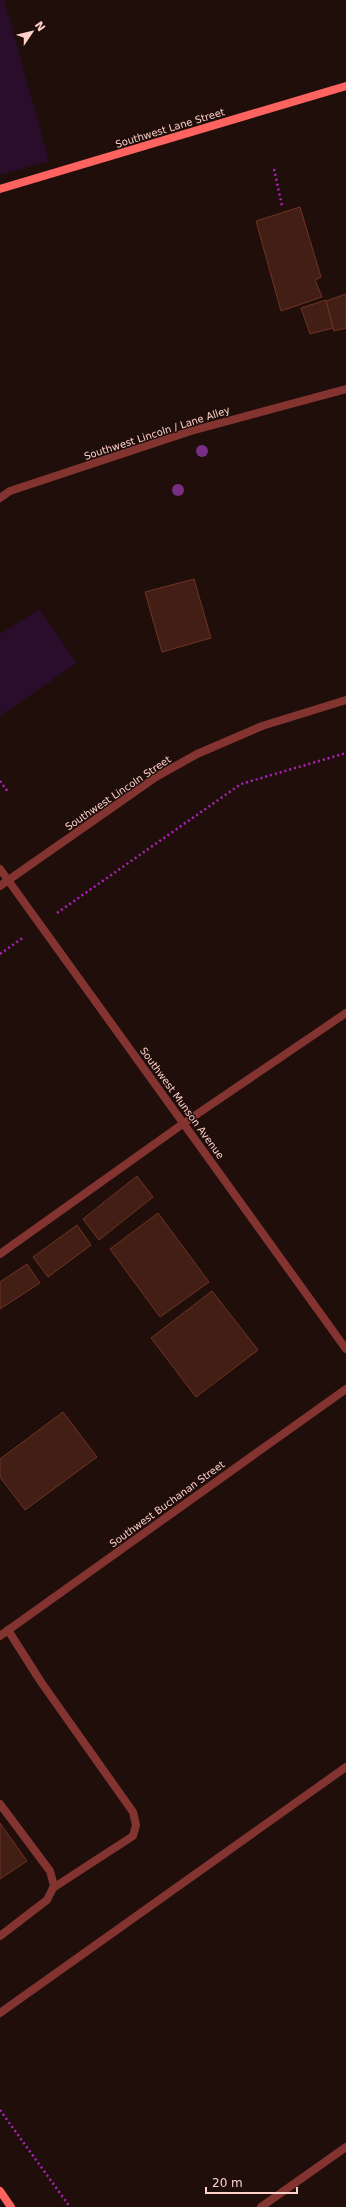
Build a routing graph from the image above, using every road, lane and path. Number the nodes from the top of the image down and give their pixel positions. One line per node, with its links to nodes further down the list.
1 (346, 86): 3 (main road, Southwest Lane Street)
2 (274, 169): 4 (path)
3 (0, 189)
4 (282, 206)
5 (346, 389): 6 (street, Southwest Lincoln / Lane Alley)
6 (0, 498)
7 (346, 700): 12 (street, Southwest Lincoln Street)
8 (346, 753): 14 (path)
9 (0, 780): 10 (path)
10 (8, 792)
11 (0, 869): 12 (street, Southwest Munson Avenue)
12 (8, 880): 13 (street, Southwest Lincoln Street); 14 (street, Southwest Munson Avenue)
13 (0, 886)
14 (40, 926): 15 (path); 17 (street, Southwest Munson Avenue)
15 (0, 954)
16 (346, 1013): 17 (street)
17 (184, 1123): 18 (street); 19 (street, Southwest Munson Avenue)
18 (0, 1254)
19 (346, 1349)
20 (346, 1389): 21 (street, Southwest Buchanan Street)
21 (8, 1630): 22 (street, Southwest Buchanan Street); 25 (street)
22 (0, 1636)
23 (346, 1767): 27 (street)
24 (0, 1804): 25 (street)
25 (53, 1888): 26 (street)
26 (0, 1936)
27 (0, 2013)
28 (0, 2110): 32 (path)
29 (346, 2147): 33 (street)
30 (0, 2191): 31 (main road)
31 (12, 2207)
32 (70, 2207)
33 (261, 2207)

